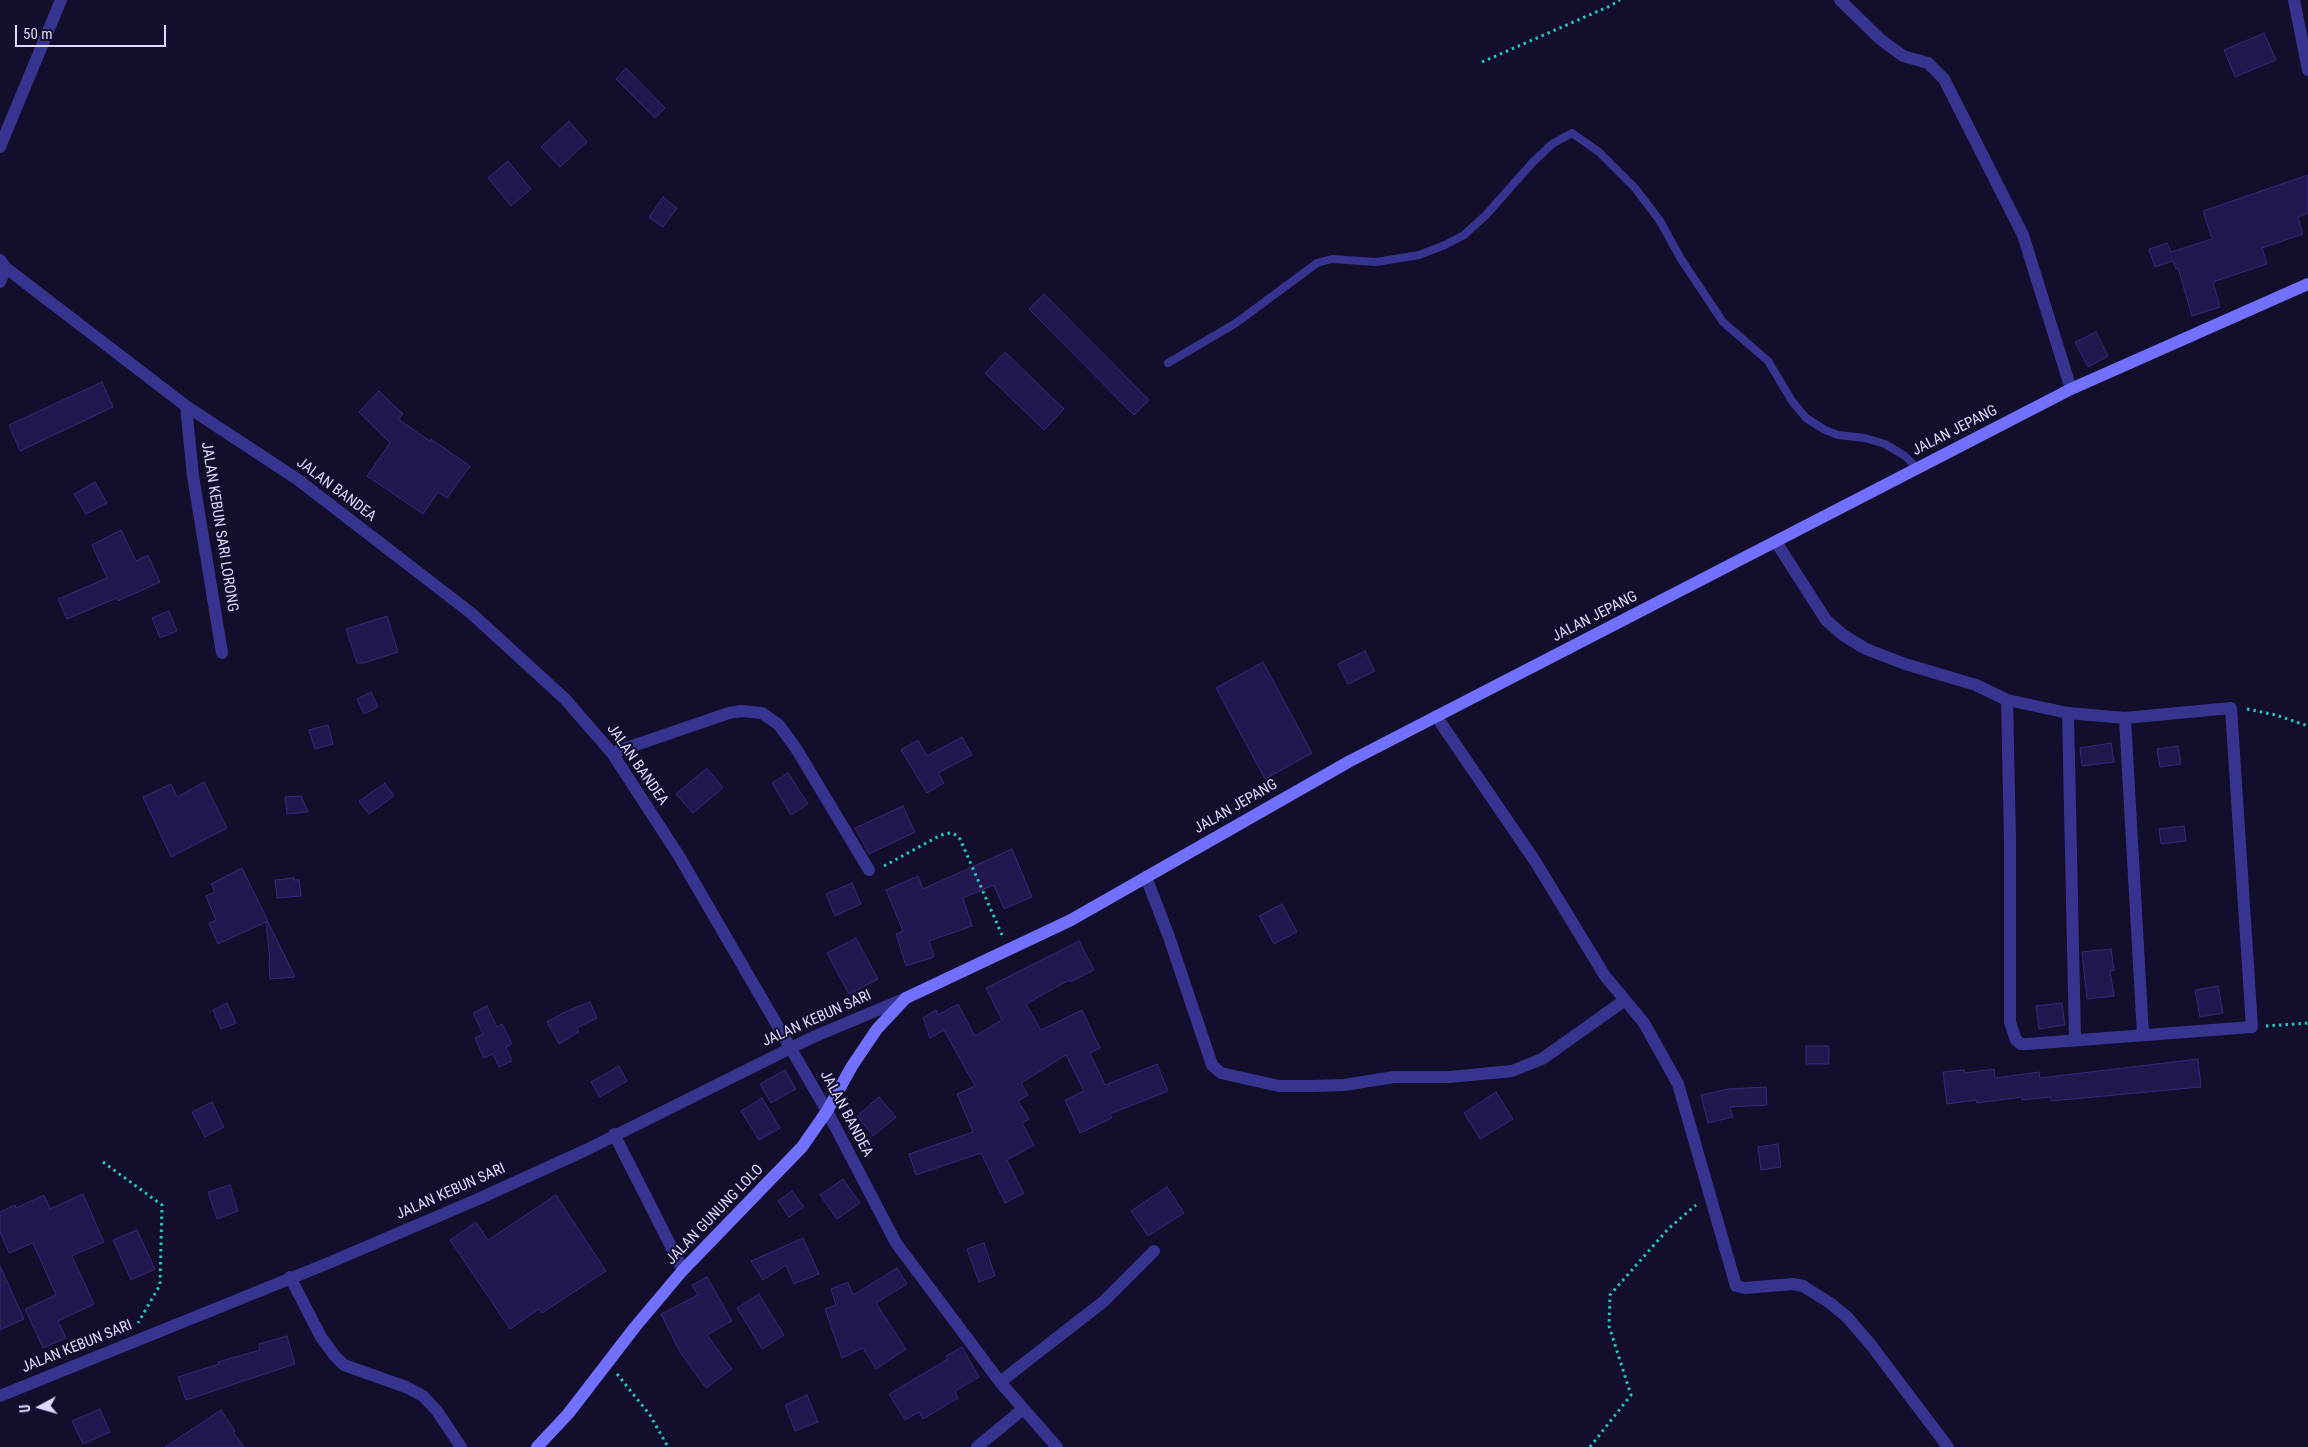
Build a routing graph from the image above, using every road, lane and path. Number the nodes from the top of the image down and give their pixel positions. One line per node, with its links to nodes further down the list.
1 (61, 0): 7 (street)
2 (1620, 0): 5 (path)
3 (1840, 0): 12 (street)
4 (2294, 0): 6 (street)
5 (1482, 62)
6 (2308, 70)
7 (0, 147)
8 (3, 264): 9 (street); 13 (street, JALAN BANDEA)
9 (0, 282)
10 (2308, 284): 12 (street, JALAN JEPANG)
11 (1168, 363): 14 (lane)
12 (2071, 389): 14 (street, JALAN JEPANG)
13 (186, 406): 16 (street, JALAN KEBUN SARI LORONG); 23 (street, JALAN BANDEA)
14 (1918, 468): 15 (street, JALAN JEPANG)
15 (1776, 542): 17 (street); 20 (street, JALAN JEPANG)
16 (222, 653)
17 (2007, 700): 19 (street); 32 (street)
18 (2231, 708): 21 (street); 22 (path); 30 (street)
19 (2068, 713): 21 (street); 32 (street)
20 (1436, 716): 25 (street, JALAN JEPANG); 28 (street)
21 (2125, 718): 31 (street)
22 (2308, 726)
23 (612, 753): 24 (street); 33 (street, JALAN BANDEA)
24 (869, 870): 26 (path)
25 (1146, 877): 26 (street, JALAN JEPANG); 28 (street)
26 (1008, 950): 27 (street, JALAN JEPANG)
27 (906, 998): 33 (street, JALAN KEBUN SARI); 34 (street, JALAN GUNUNG LOLO)
28 (1625, 1000): 37 (street)
29 (2308, 1023): 30 (path)
30 (2252, 1027): 31 (street)
31 (2144, 1036): 32 (street)
32 (2075, 1040)
33 (791, 1048): 34 (street, JALAN BANDEA); 35 (street, JALAN KEBUN SARI)
34 (827, 1111): 39 (street, JALAN GUNUNG LOLO); 43 (street, JALAN BANDEA)
35 (614, 1134): 39 (street); 40 (street, JALAN KEBUN SARI)
36 (102, 1162): 41 (path)
37 (1711, 1192): 51 (path); 52 (street)
38 (1154, 1251): 43 (street)
39 (683, 1270): 42 (street, JALAN GUNUNG LOLO)
40 (290, 1277): 41 (street, JALAN KEBUN SARI); 46 (street)
41 (126, 1345): 44 (street, JALAN KEBUN SARI)
42 (608, 1364): 47 (street, JALAN GUNUNG LOLO); 48 (path)
43 (1000, 1382): 45 (street, JALAN BANDEA)
44 (0, 1396)
45 (1022, 1410): 49 (street); 50 (street, JALAN BANDEA)
46 (462, 1447)
47 (537, 1447)
48 (668, 1447)
49 (977, 1447)
50 (1057, 1447)
51 (1590, 1447)
52 (1948, 1447)

